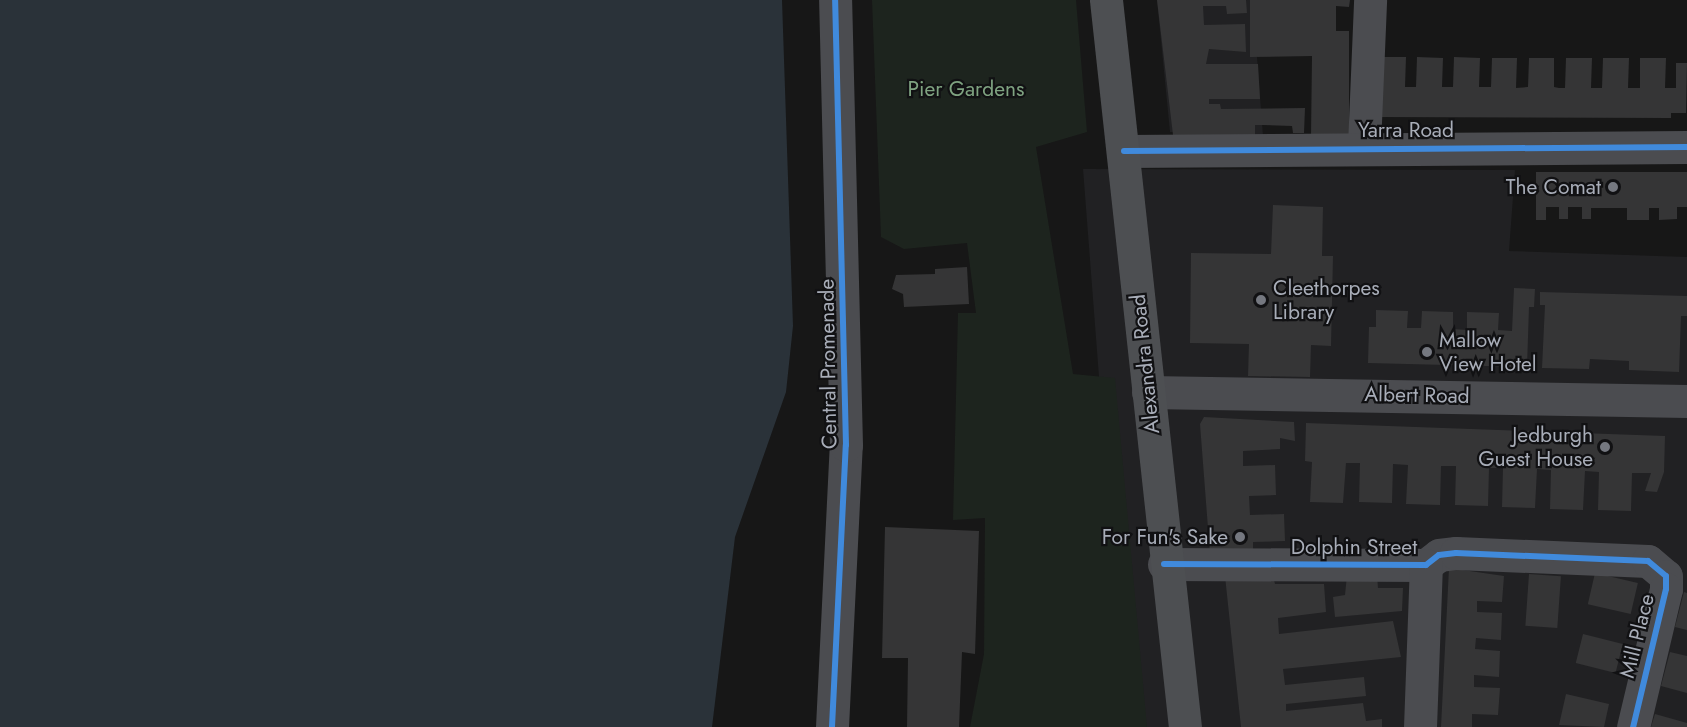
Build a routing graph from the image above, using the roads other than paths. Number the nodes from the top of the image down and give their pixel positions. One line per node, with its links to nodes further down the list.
1 (835, 0): 12 (street, Central Promenade)
2 (1106, 0): 6 (main road, Alexandra Road)
3 (1370, 0): 4 (street)
4 (1364, 146): 5 (street, Yarra Road); 6 (street, Yarra Road)
5 (1687, 147)
6 (1124, 151): 7 (main road, Alexandra Road)
7 (1148, 392): 8 (street, Albert Road); 10 (main road, Alexandra Road)
8 (1687, 401)
9 (1648, 561): 11 (street, Dolphin Street); 15 (street, Mill Place)
10 (1164, 564): 11 (street, Dolphin Street); 13 (main road, Alexandra Road)
11 (1426, 566): 14 (street, Dolphin Street)
12 (832, 727)
13 (1185, 727)
14 (1420, 727)
15 (1633, 727)

